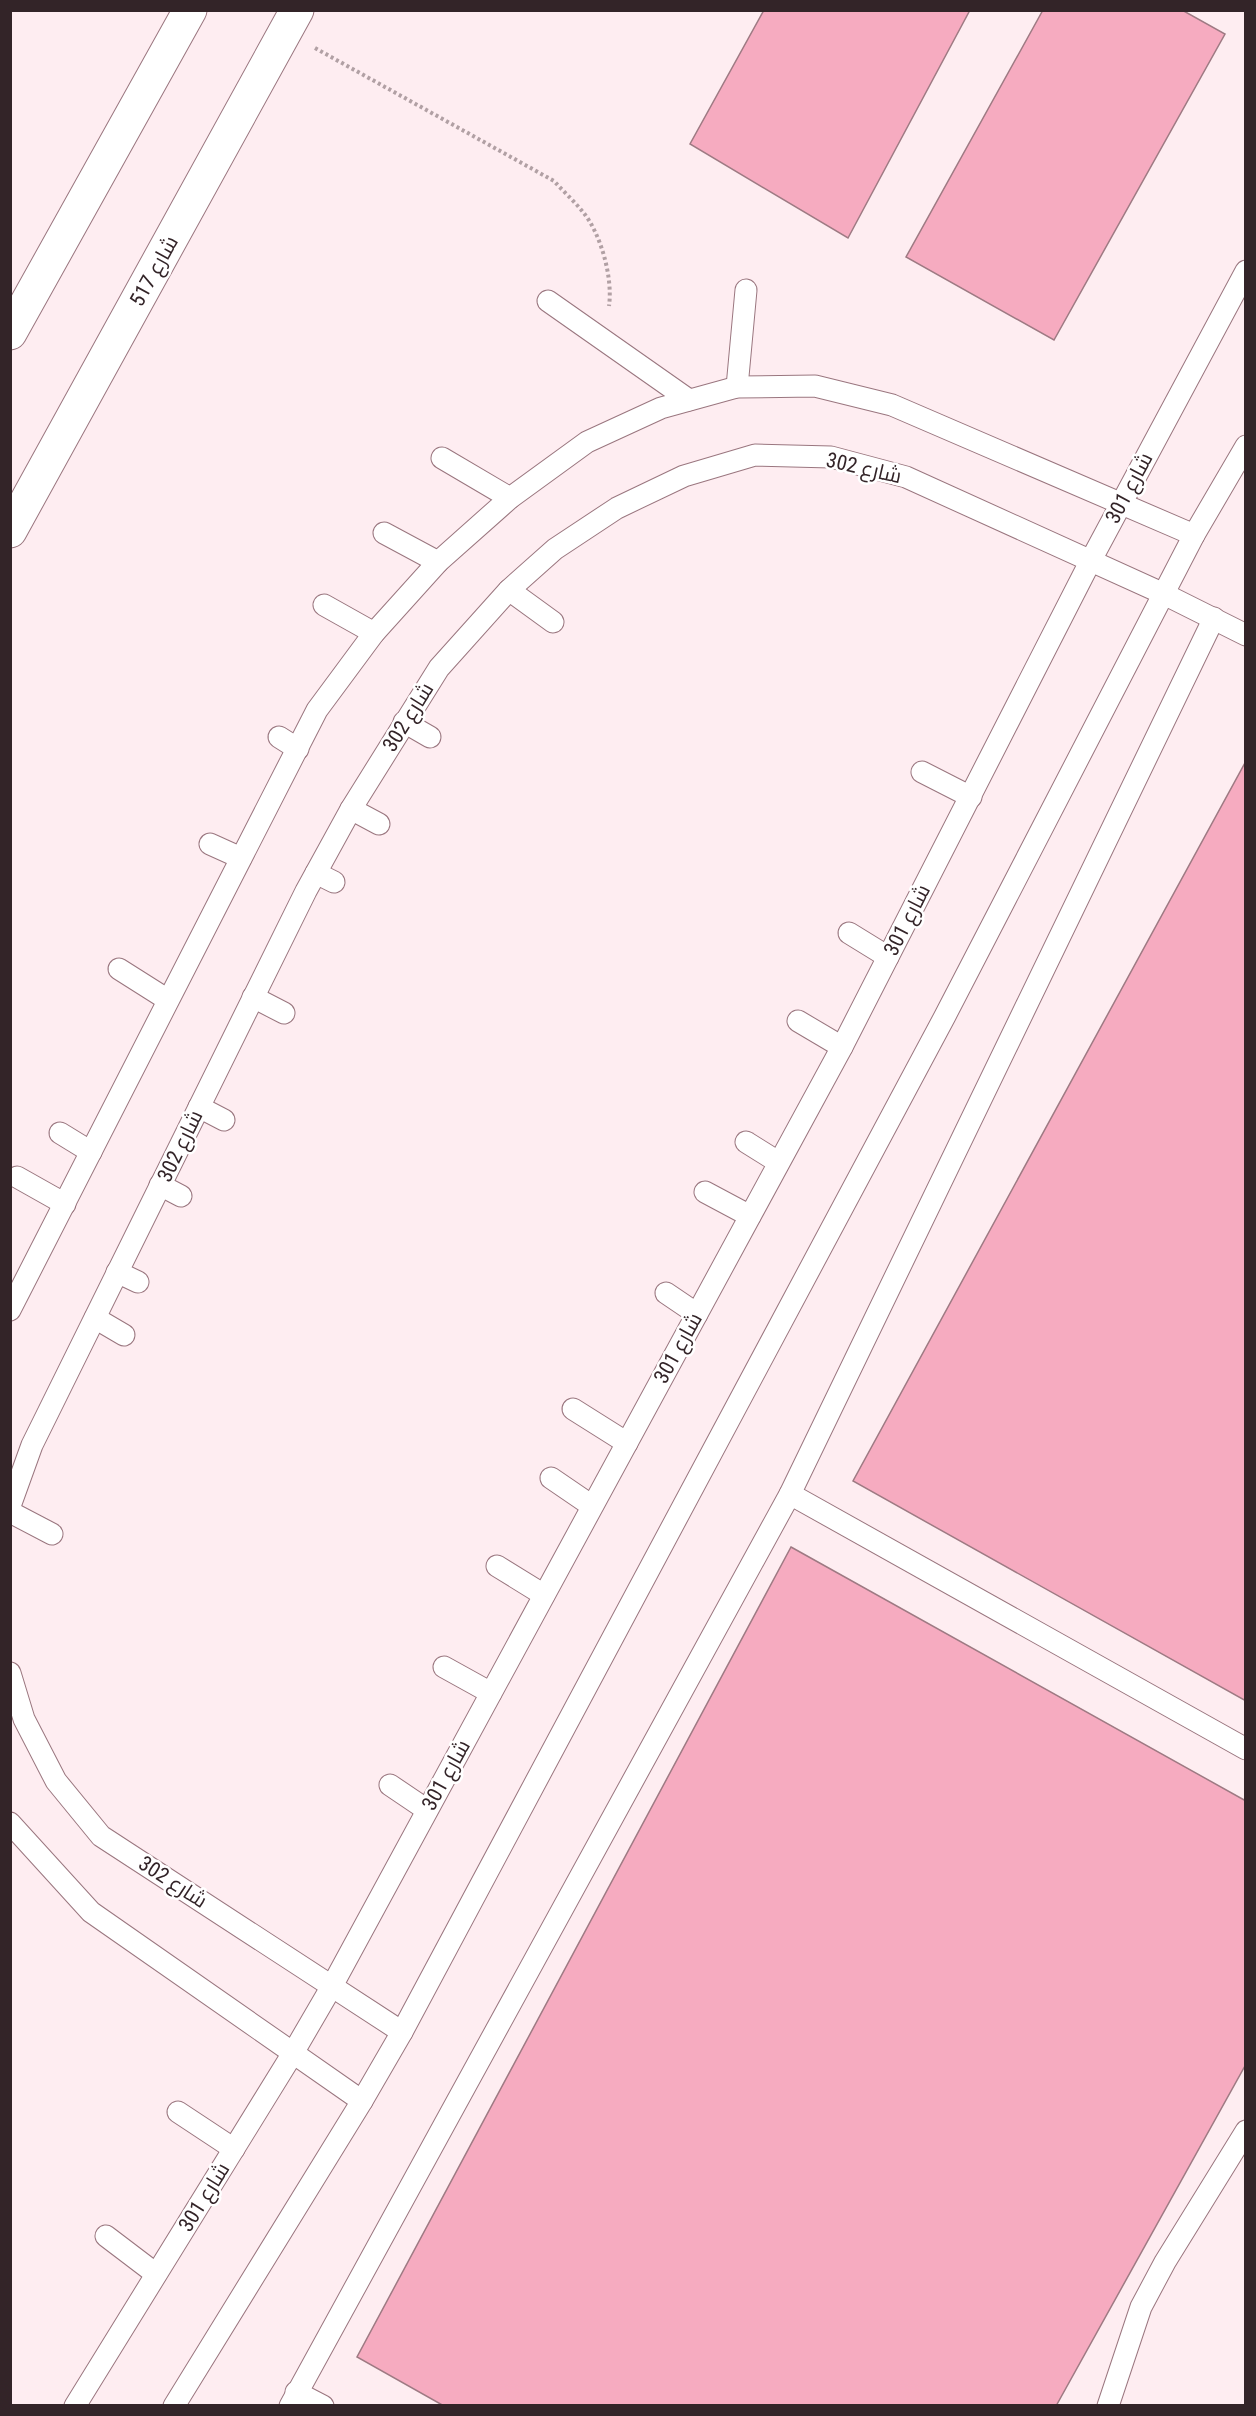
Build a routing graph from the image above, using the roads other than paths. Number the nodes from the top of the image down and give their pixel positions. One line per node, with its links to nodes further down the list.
1 (190, 10): 6 (street)
2 (291, 21): 13 (street, شارع 517)
3 (1245, 271): 12 (lane, شارع 301)
4 (746, 290): 7 (lane)
5 (548, 301): 8 (lane)
6 (10, 333)
7 (737, 387): 8 (lane); 12 (lane)
8 (689, 400): 11 (lane)
9 (1245, 446): 15 (lane)
10 (442, 458): 11 (lane)
11 (510, 498): 17 (lane)
12 (1121, 502): 15 (lane); 16 (lane, شارع 301)
13 (10, 531)
14 (384, 533): 17 (lane)
15 (1194, 535): 19 (lane)
16 (1091, 560): 18 (lane, شارع 302); 19 (lane, شارع 302); 30 (lane, شارع 301)
17 (438, 562): 23 (lane)
18 (509, 590): 22 (lane); 25 (lane, شارع 302)
19 (1164, 594): 21 (lane, شارع 302); 80 (lane)
20 (324, 605): 23 (lane)
21 (1214, 618): 24 (lane, شارع 302); 65 (lane)
22 (553, 622)
23 (374, 633): 28 (lane)
24 (1245, 634)
25 (404, 722): 27 (lane); 31 (lane, شارع 302)
26 (279, 737): 28 (lane)
27 (430, 737)
28 (298, 749): 34 (lane)
29 (922, 772): 30 (lane)
30 (970, 797): 36 (lane, شارع 301)
31 (351, 809): 32 (lane); 38 (lane, شارع 302)
32 (379, 824)
33 (210, 844): 34 (lane)
34 (241, 858): 39 (lane)
35 (849, 933): 36 (lane)
36 (888, 957): 42 (lane, شارع 301)
37 (119, 969): 39 (lane)
38 (253, 998): 40 (lane); 43 (lane, شارع 302)
39 (168, 1000): 47 (lane)
40 (284, 1013)
41 (798, 1021): 42 (lane)
42 (842, 1047): 48 (lane, شارع 301)
43 (199, 1107): 44 (lane); 50 (lane, شارع 302)
44 (224, 1120)
45 (60, 1133): 47 (lane)
46 (746, 1143): 48 (lane)
47 (91, 1152): 53 (lane)
48 (778, 1162): 54 (lane, شارع 301)
49 (17, 1178): 53 (lane)
50 (160, 1185): 52 (lane); 55 (lane, شارع 302)
51 (705, 1192): 54 (lane)
52 (181, 1196)
53 (64, 1204): 58 (lane)
54 (750, 1216): 59 (lane, شارع 301)
55 (117, 1272): 56 (lane); 60 (lane, شارع 302)
56 (138, 1282)
57 (666, 1293): 59 (lane)
58 (12, 1304)
59 (697, 1314): 63 (lane, شارع 301)
60 (95, 1318): 61 (lane); 66 (lane, شارع 302)
61 (124, 1335)
62 (573, 1409): 63 (lane)
63 (627, 1443): 67 (lane, شارع 301)
64 (551, 1478): 67 (lane)
65 (790, 1494): 75 (lane); 88 (lane)
66 (10, 1506)
67 (592, 1506): 71 (lane, شارع 301)
68 (10, 1512): 69 (lane)
69 (52, 1534)
70 (497, 1566): 71 (lane)
71 (544, 1595): 74 (lane, شارع 301)
72 (444, 1667): 74 (lane)
73 (10, 1673): 79 (lane, شارع 302)
74 (491, 1693): 77 (lane, شارع 301)
75 (1245, 1749)
76 (390, 1785): 77 (lane)
77 (427, 1810): 79 (lane, شارع 301)
78 (10, 1823): 81 (lane)
79 (332, 1986): 80 (lane, شارع 302); 81 (lane, شارع 301)
80 (402, 2032): 82 (lane)
81 (293, 2053): 82 (lane); 85 (lane, شارع 301)
82 (362, 2101): 90 (lane)
83 (178, 2112): 85 (lane)
84 (1245, 2131): 92 (lane)
85 (234, 2149): 87 (lane, شارع 301)
86 (106, 2236): 87 (lane)
87 (156, 2274): 89 (lane, شارع 301)
88 (293, 2399): 91 (lane)
89 (75, 2406)
90 (174, 2406)
91 (323, 2406)
92 (1108, 2406)

